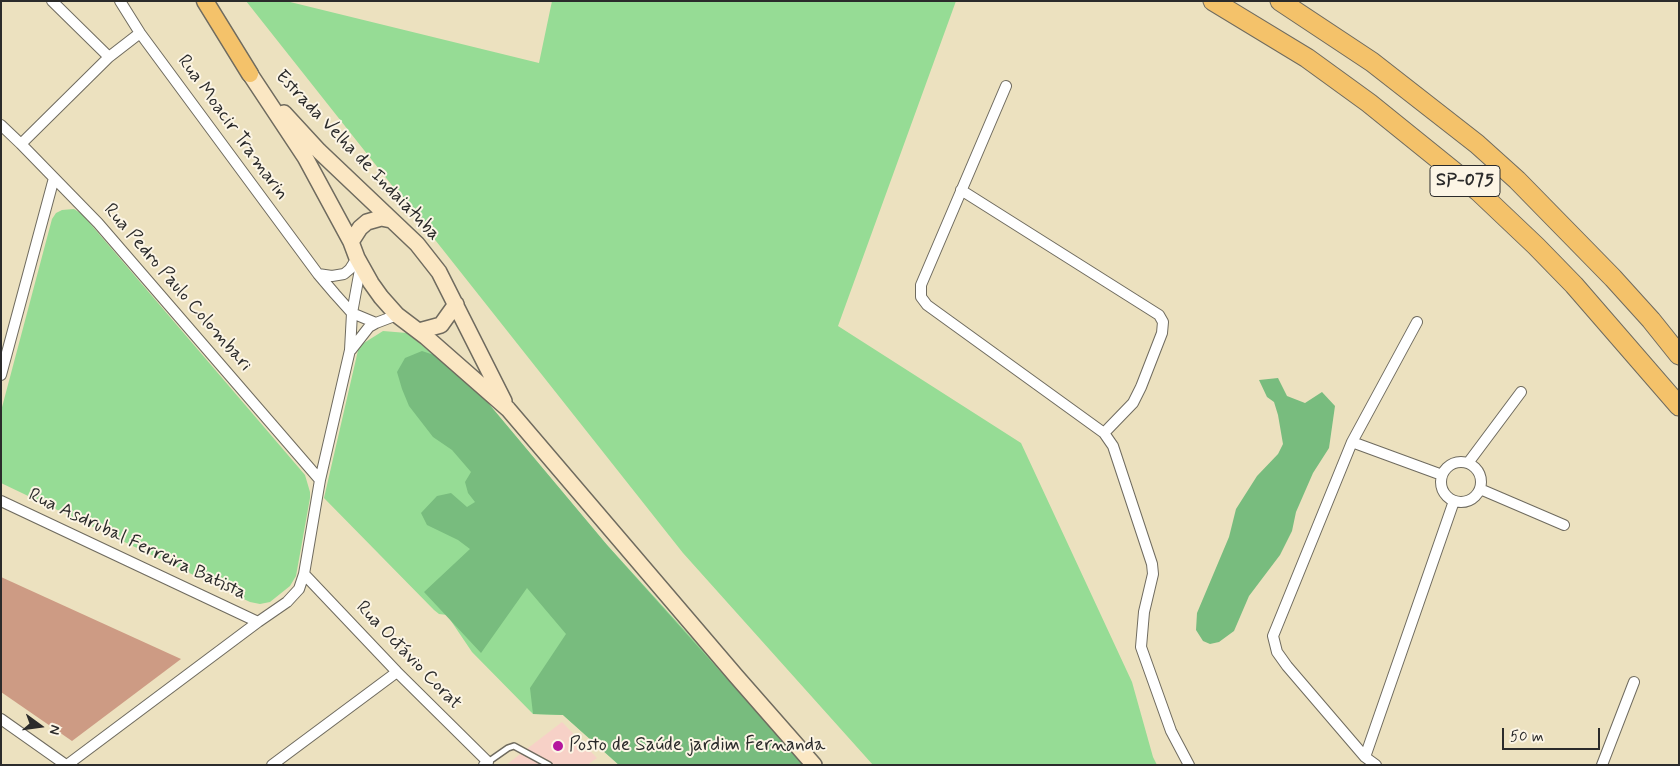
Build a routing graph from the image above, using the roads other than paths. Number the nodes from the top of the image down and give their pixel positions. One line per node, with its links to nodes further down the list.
1 (52, 1): 7 (street)
2 (120, 1): 6 (street, Rua Moacir Tramarin)
3 (205, 1): 8 (main road)
4 (1213, 1): 28 (highway, SP-075)
5 (1280, 1): 25 (highway, SP-075)
6 (140, 33): 7 (street); 17 (street, Rua Moacir Tramarin)
7 (108, 57): 11 (street)
8 (250, 74): 14 (main road, Estrada Velha de Indaiatuba); 15 (main road, Estrada Velha de Indaiatuba)
9 (1006, 86): 13 (street)
10 (1, 126): 11 (street, Rua Pedro Paulo Colombari)
11 (21, 144): 12 (street, Rua Pedro Paulo Colombari)
12 (54, 178): 26 (street); 34 (street, Rua Pedro Paulo Colombari)
13 (962, 190): 30 (street); 30 (street)
14 (391, 220): 15 (main road); 18 (main road, Estrada Velha de Indaiatuba)
15 (351, 242): 16 (main road, Estrada Velha de Indaiatuba)
16 (359, 261): 17 (street); 19 (street); 20 (main road, Estrada Velha de Indaiatuba)
17 (318, 274): 19 (street, Rua Moacir Tramarin)
18 (456, 304): 23 (main road); 29 (main road, Estrada Velha de Indaiatuba)
19 (352, 313): 22 (street); 24 (street)
20 (397, 315): 22 (street); 23 (main road, Estrada Velha de Indaiatuba)
21 (1417, 322): 31 (street)
22 (376, 323): 24 (street)
23 (419, 331): 29 (main road, Estrada Velha de Indaiatuba)
24 (350, 350): 34 (street)
25 (1679, 355)
26 (1, 375)
27 (1521, 392): 32 (street)
28 (1679, 406)
29 (508, 409): 49 (main road)
30 (1104, 433): 50 (street)
31 (1352, 442): 33 (street); 44 (street)
32 (1468, 463): 33 (street); 35 (street)
33 (1442, 475): 37 (street)
34 (320, 480): 39 (street)
35 (1480, 489): 37 (street); 38 (street)
36 (1, 501): 40 (street, Rua Asdrubal Ferreira Batista)
37 (1454, 501): 44 (street)
38 (1564, 525)
39 (304, 574): 40 (street); 41 (street, Rua Octávio Corat)
40 (258, 622): 46 (street)
41 (397, 672): 45 (street, Rua Octávio Corat); 47 (street)
42 (1634, 682): 52 (street)
43 (1, 719): 46 (street)
44 (1364, 757): 51 (street)
45 (486, 763): 48 (lane)
46 (67, 765)
47 (272, 765)
48 (550, 765)
49 (814, 765)
50 (1189, 765)
51 (1376, 765)
52 (1602, 765)

